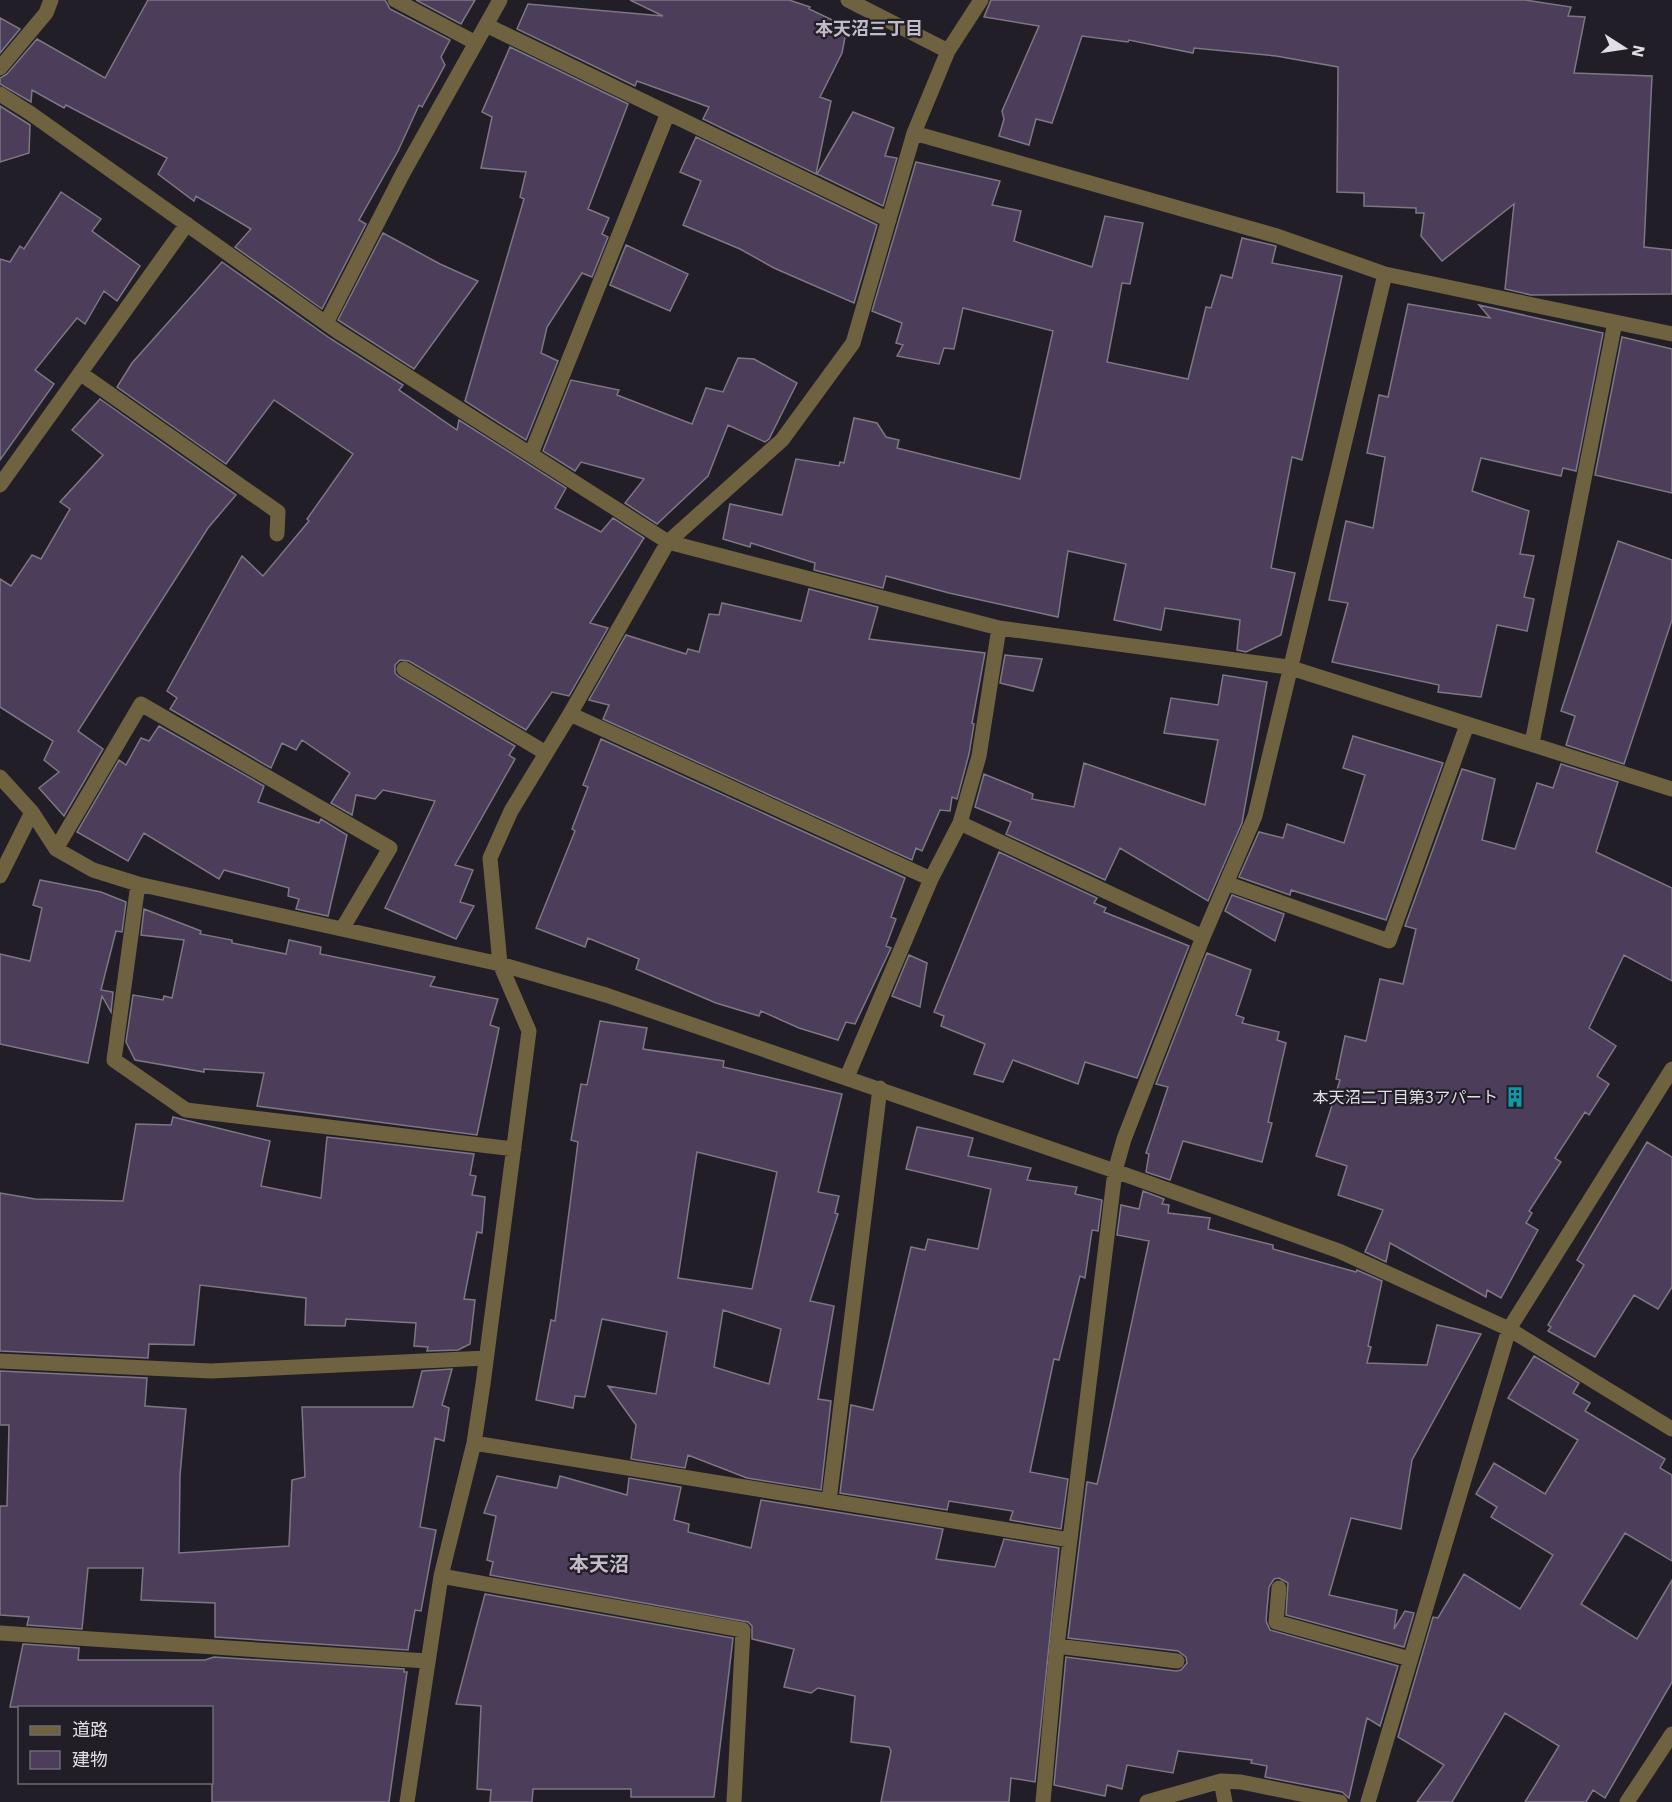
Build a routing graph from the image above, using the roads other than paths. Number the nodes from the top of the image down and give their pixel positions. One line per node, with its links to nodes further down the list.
1 (51, 0): 9 (street)
2 (395, 0): 7 (street)
3 (500, 0): 6 (street)
4 (848, 0): 8 (street)
5 (981, 0): 8 (street)
6 (486, 25): 7 (street); 11 (street)
7 (476, 43): 16 (street)
8 (948, 51): 12 (street)
9 (0, 68)
10 (0, 94): 14 (street)
11 (668, 113): 13 (street); 20 (street)
12 (914, 133): 13 (street); 15 (street)
13 (889, 220): 23 (street)
14 (187, 224): 16 (street); 19 (street)
15 (1384, 274): 17 (street); 25 (street)
16 (326, 322): 20 (street)
17 (1615, 322): 18 (street); 29 (street)
18 (1672, 334)
19 (80, 373): 21 (street); 22 (street)
20 (531, 454): 23 (street)
21 (0, 485)
22 (277, 534)
23 (668, 542): 24 (street); 27 (street)
24 (999, 628): 25 (street); 34 (street)
25 (1288, 668): 28 (street); 38 (street)
26 (404, 669): 30 (street)
27 (570, 714): 30 (street); 37 (street)
28 (1467, 724): 29 (street); 38 (street)
29 (1532, 743): 32 (street)
30 (546, 753): 42 (street)
31 (0, 777): 33 (street)
32 (1672, 789)
33 (33, 812): 35 (street); 36 (street)
34 (960, 823): 37 (street); 41 (street)
35 (56, 849): 39 (street); 40 (street)
36 (0, 876)
37 (931, 879): 44 (street)
38 (1226, 883): 41 (street)
39 (138, 884): 40 (street); 46 (street)
40 (342, 929): 42 (street)
41 (1203, 937): 47 (street)
42 (500, 964): 44 (street); 46 (street)
43 (1672, 1069): 48 (street)
44 (847, 1077): 45 (street)
45 (879, 1088): 47 (street); 53 (street)
46 (513, 1149): 49 (street)
47 (1115, 1171): 48 (street); 54 (street)
48 (1509, 1329): 51 (street); 59 (street)
49 (486, 1358): 50 (street); 52 (street)
50 (0, 1361)
51 (1672, 1429)
52 (474, 1443): 53 (street); 55 (street)
53 (829, 1501): 54 (street)
54 (1070, 1540): 58 (street)
55 (441, 1576): 60 (street); 65 (street)
56 (1279, 1588): 59 (street)
57 (0, 1632): 60 (street)
58 (1057, 1646): 61 (street); 66 (street)
59 (1410, 1659): 70 (street)
60 (428, 1661): 64 (street)
61 (1177, 1661)
62 (1672, 1735): 71 (street)
63 (1221, 1781): 67 (street); 68 (street); 69 (street)
64 (407, 1802)
65 (734, 1802)
66 (1043, 1802)
67 (1147, 1802)
68 (1225, 1802)
69 (1341, 1802)
70 (1368, 1802)
71 (1627, 1802)

